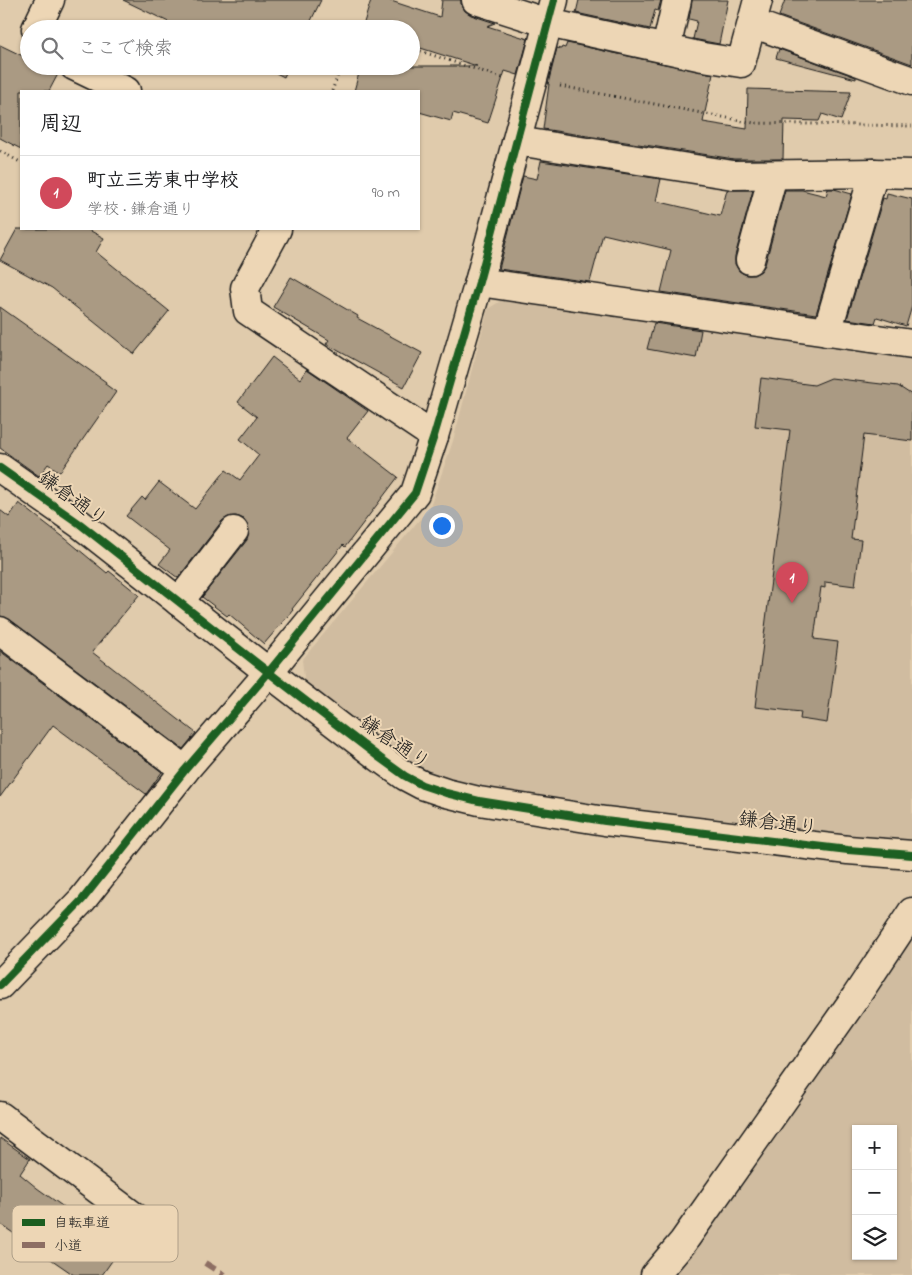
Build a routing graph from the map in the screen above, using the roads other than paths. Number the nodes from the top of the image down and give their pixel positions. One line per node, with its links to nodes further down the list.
1 (50, 0): 6 (street)
2 (476, 0): 4 (street)
3 (677, 0): 7 (street)
4 (551, 11): 7 (street); 11 (street)
5 (755, 12): 7 (street); 9 (street)
6 (40, 20)
7 (666, 49)
8 (93, 75): 10 (street)
9 (912, 81)
10 (124, 90)
11 (517, 141): 13 (street); 17 (street)
12 (874, 173): 13 (street); 14 (street); 18 (street)
13 (773, 174): 16 (street)
14 (912, 174)
15 (276, 230): 20 (street)
16 (750, 260)
17 (479, 282): 18 (street); 20 (street)
18 (828, 332): 19 (street)
19 (912, 344)
20 (434, 436): 25 (street)
21 (0, 468): 23 (street, 鎌倉通り)
22 (234, 531): 23 (street)
23 (179, 602): 25 (street, 鎌倉通り)
24 (0, 631): 26 (street)
25 (268, 672): 26 (street); 27 (street, 鎌倉通り)
26 (185, 770): 29 (street)
27 (912, 855)
28 (912, 912): 32 (street)
29 (0, 985)
30 (0, 1116): 31 (street)
31 (119, 1205)
32 (655, 1275)

